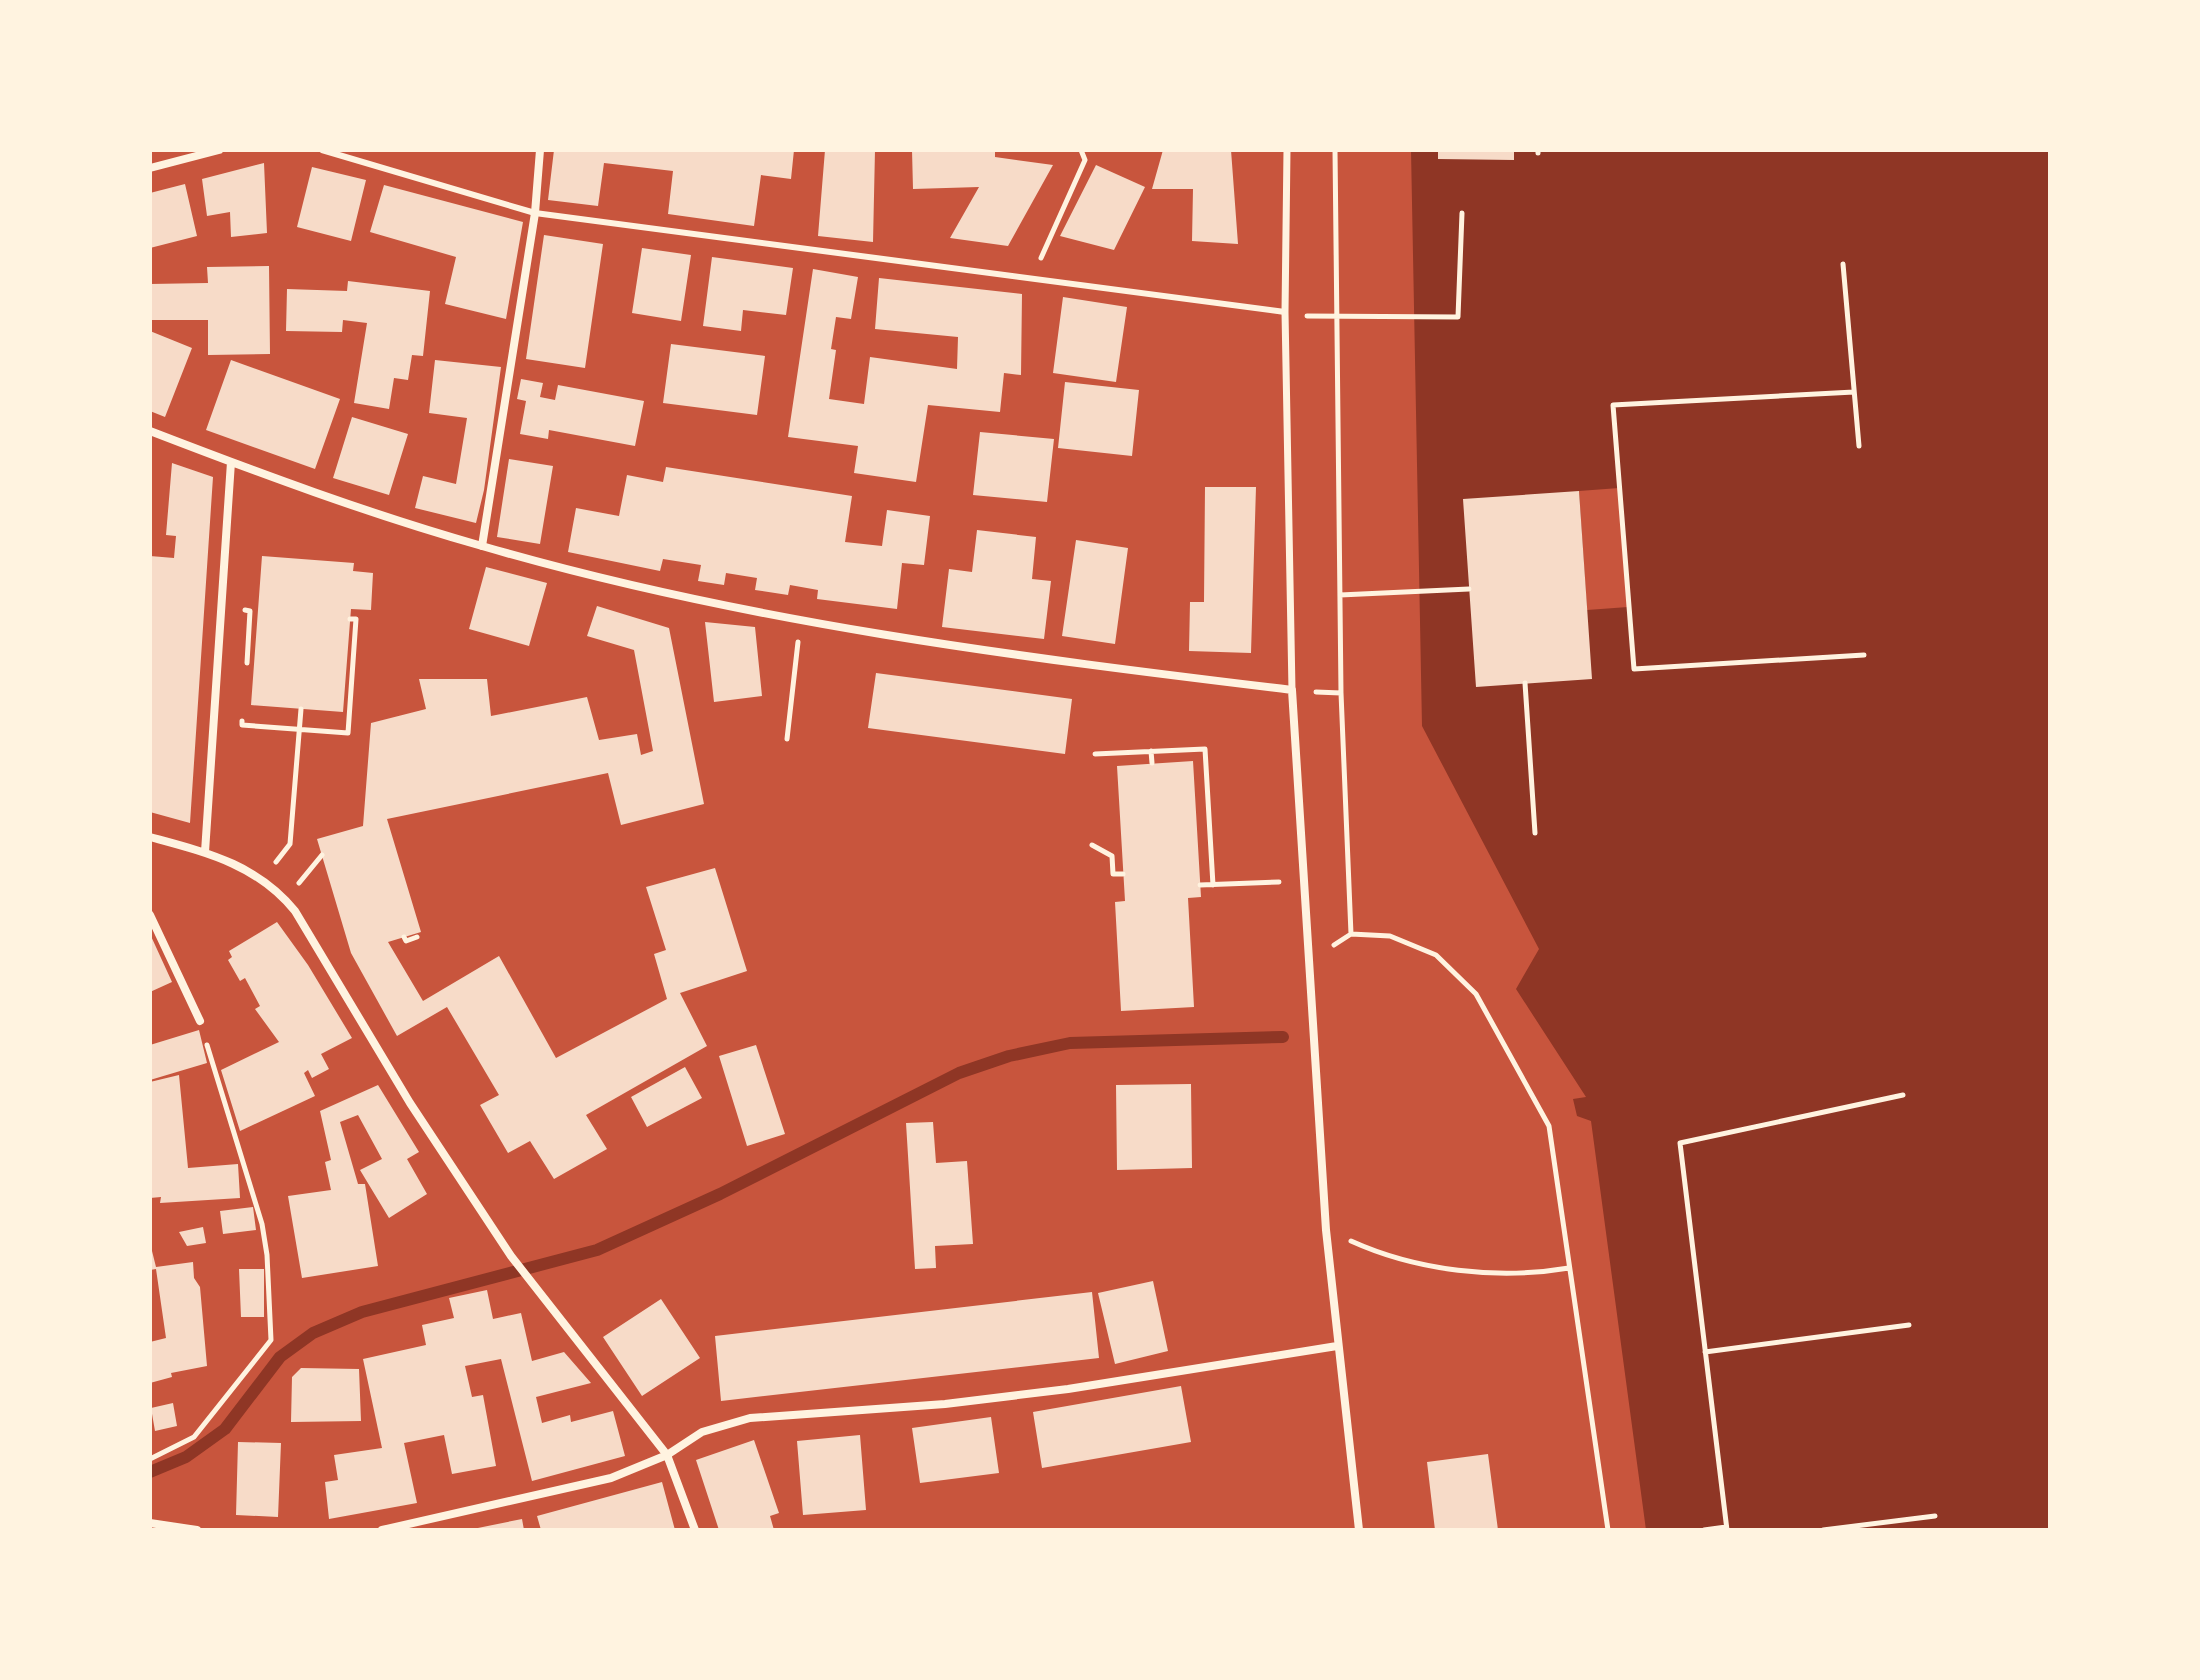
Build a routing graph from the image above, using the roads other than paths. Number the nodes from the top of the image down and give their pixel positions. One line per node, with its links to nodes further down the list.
1 (219, 150): 5 (street)
2 (322, 150): 6 (lane)
3 (540, 150): 6 (street)
4 (1287, 150): 7 (street)
5 (150, 168)
6 (535, 213): 7 (lane); 10 (street)
7 (1285, 312): 11 (street)
8 (150, 431): 9 (street)
9 (231, 462): 10 (street); 13 (street)
10 (482, 546): 11 (street)
11 (1292, 690): 16 (street)
12 (150, 837): 13 (street)
13 (205, 852): 17 (street)
14 (150, 915): 15 (street)
15 (200, 1021)
16 (1337, 1346): 17 (street); 22 (street)
17 (667, 1455): 20 (street); 21 (street)
18 (150, 1523): 19 (street)
19 (197, 1530)
20 (382, 1530)
21 (695, 1530)
22 (1359, 1530)

